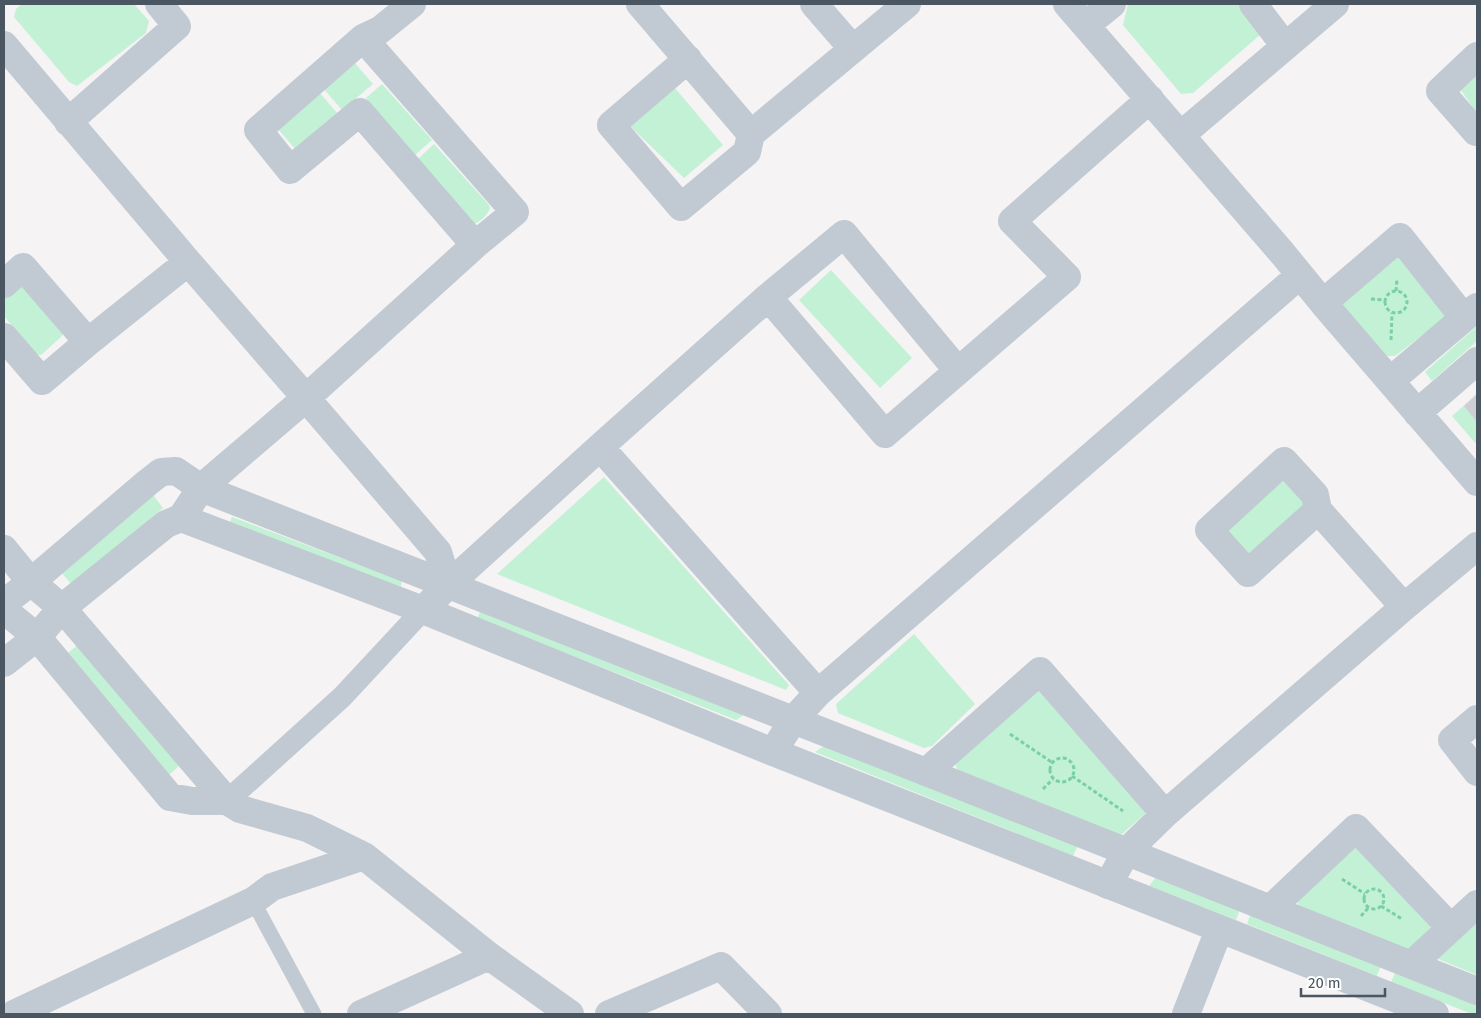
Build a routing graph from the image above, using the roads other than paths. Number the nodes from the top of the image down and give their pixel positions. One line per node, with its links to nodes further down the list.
1 (159, 4): 18 (street)
2 (412, 4): 11 (street)
3 (640, 4): 16 (street)
4 (814, 4): 14 (street)
5 (907, 4): 14 (street)
6 (1067, 4): 10 (street)
7 (1112, 4): 10 (street)
8 (1253, 4): 13 (street)
9 (1335, 4): 13 (street)
10 (1086, 25): 17 (street)
11 (363, 38): 22 (street); 22 (street)
12 (4, 45): 18 (street)
13 (1285, 46): 21 (street)
14 (853, 49): 20 (street)
15 (1477, 56): 19 (street)
16 (688, 58): 20 (street); 20 (street)
17 (1150, 99): 21 (street); 32 (street)
18 (68, 122): 23 (street)
19 (1477, 131)
20 (751, 134)
21 (1181, 136): 24 (street)
22 (475, 246): 34 (street)
23 (188, 262): 30 (street); 34 (street)
24 (1300, 274): 27 (street); 52 (street)
25 (4, 284): 30 (street)
26 (768, 297): 32 (street); 32 (street); 36 (street)
27 (1323, 303): 28 (street); 33 (street)
28 (1471, 313): 33 (street)
29 (4, 337): 30 (street)
30 (88, 342)
31 (1477, 361): 35 (street)
32 (958, 371)
33 (1390, 381): 35 (street)
34 (306, 398): 38 (street); 44 (street)
35 (1417, 413): 37 (street)
36 (600, 447): 44 (street); 52 (street)
37 (1477, 482)
38 (202, 488): 40 (street); 43 (street); 44 (street)
39 (1318, 510): 46 (street)
40 (181, 518): 47 (street); 49 (street)
41 (1477, 546): 46 (street)
42 (4, 549): 43 (street)
43 (32, 582): 45 (street); 47 (street)
44 (448, 585): 49 (street); 54 (street)
45 (4, 603)
46 (1404, 607): 59 (street)
47 (62, 608): 50 (street); 58 (street)
48 (4, 610): 50 (street)
49 (423, 610): 55 (street); 58 (street)
50 (36, 637): 51 (street); 58 (street)
51 (4, 663)
52 (818, 693): 54 (street)
53 (1477, 719): 57 (street)
54 (794, 720): 55 (street); 56 (street)
55 (773, 752): 62 (street)
56 (926, 772): 59 (street); 60 (street)
57 (1477, 772)
58 (227, 801): 61 (street)
59 (1165, 814): 60 (street)
60 (1126, 852): 62 (street); 65 (street)
61 (364, 856): 63 (street); 68 (street)
62 (1108, 885): 67 (street)
63 (253, 901): 71 (street); 72 (lane)
64 (1477, 904): 66 (street)
65 (1270, 909): 66 (street); 69 (street)
66 (1451, 928): 69 (street)
67 (1219, 930): 77 (street); 78 (street)
68 (489, 956): 73 (street); 74 (street)
69 (1412, 964): 70 (street)
70 (1477, 991)
71 (14, 1014)
72 (314, 1014)
73 (361, 1014)
74 (570, 1014)
75 (608, 1014): 76 (street)
76 (768, 1014)
77 (1186, 1014)
78 (1434, 1014)

